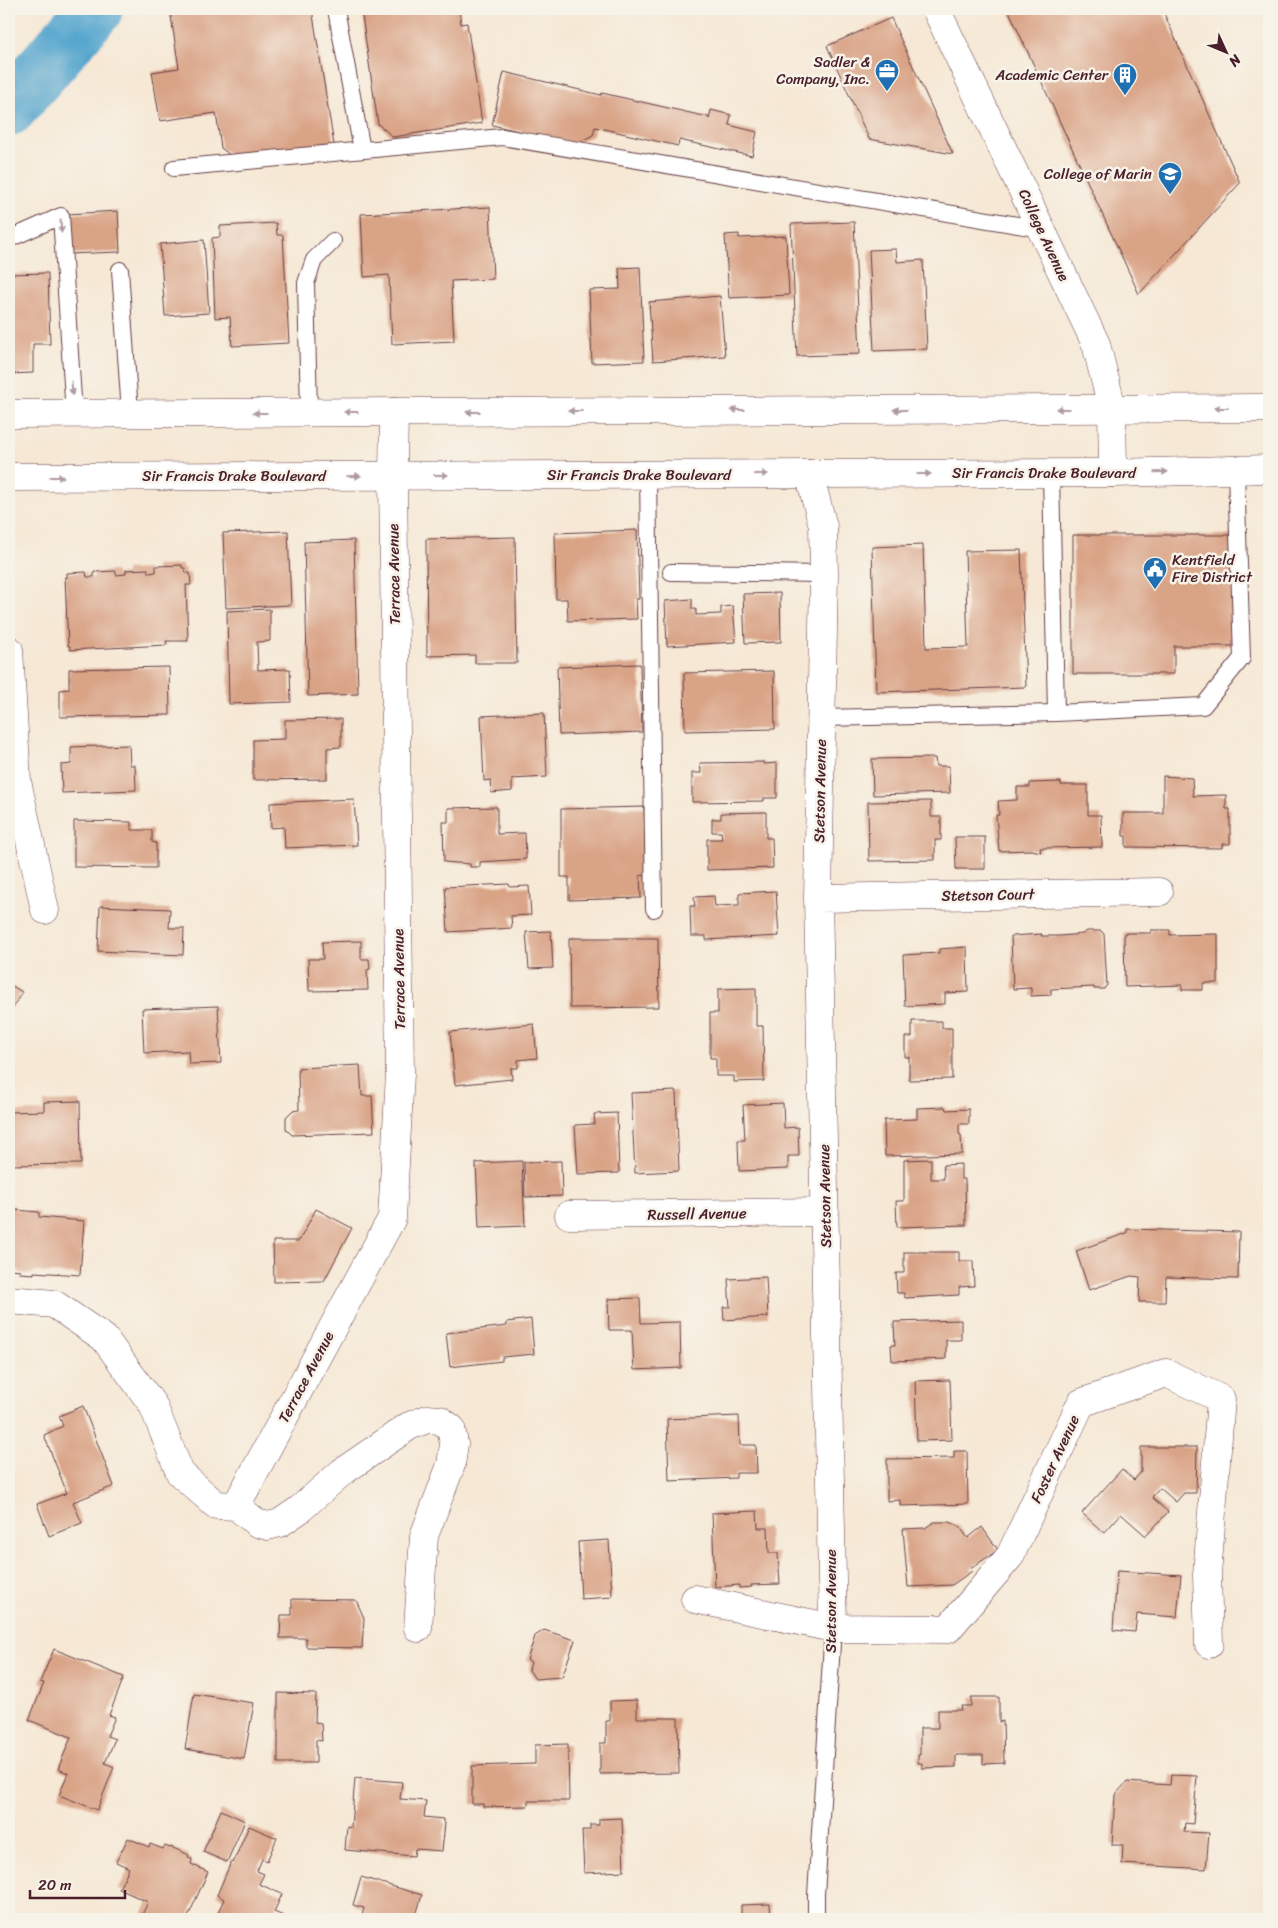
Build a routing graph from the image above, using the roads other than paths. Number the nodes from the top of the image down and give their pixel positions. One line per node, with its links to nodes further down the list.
1 (336, 9): 3 (lane)
2 (936, 9): 5 (street, College Avenue)
3 (362, 150): 4 (lane); 5 (lane)
4 (174, 168)
5 (1041, 229): 9 (street, College Avenue)
6 (9, 239): 15 (lane, one-way to 15)
7 (334, 241): 11 (lane)
8 (120, 270): 13 (lane)
9 (1112, 408): 10 (street, one-way to 9); 12 (street, one-way to 12); 19 (street, College Avenue)
10 (1269, 408)
11 (309, 412): 12 (street, one-way to 11); 13 (street, one-way to 13)
12 (394, 412): 21 (street, Terrace Avenue)
13 (130, 413): 15 (street)
14 (9, 414): 15 (street)
15 (74, 414)
16 (1269, 469): 17 (street, Sir Francis Drake Boulevard)
17 (1236, 470): 19 (street, Sir Francis Drake Boulevard, one-way to 17); 27 (lane)
18 (1051, 473): 19 (street, Sir Francis Drake Boulevard); 20 (street, Sir Francis Drake Boulevard, one-way to 18); 27 (lane)
19 (1113, 473)
20 (809, 474): 22 (street, Sir Francis Drake Boulevard, one-way to 20); 25 (street, Stetson Avenue)
21 (392, 475): 22 (street, Sir Francis Drake Boulevard, one-way to 22); 23 (street, Sir Francis Drake Boulevard, one-way to 21); 36 (street, Terrace Avenue)
22 (648, 475): 31 (lane)
23 (9, 477)
24 (671, 572): 25 (lane)
25 (824, 574): 28 (street, Stetson Avenue)
26 (9, 650): 32 (street)
27 (1056, 713): 28 (lane)
28 (821, 718): 30 (street, Stetson Avenue)
29 (1159, 892): 30 (street, Stetson Court)
30 (818, 898): 33 (street, Stetson Avenue)
31 (654, 909)
32 (45, 910)
33 (825, 1212): 34 (street, Russell Avenue); 39 (street, Stetson Avenue)
34 (569, 1216)
35 (9, 1300): 36 (street)
36 (236, 1506): 38 (street)
37 (695, 1599): 39 (street, Foster Avenue)
38 (418, 1628)
39 (833, 1628): 40 (street, Foster Avenue); 41 (lane, Stetson Avenue)
40 (1209, 1644)
41 (816, 1919)

